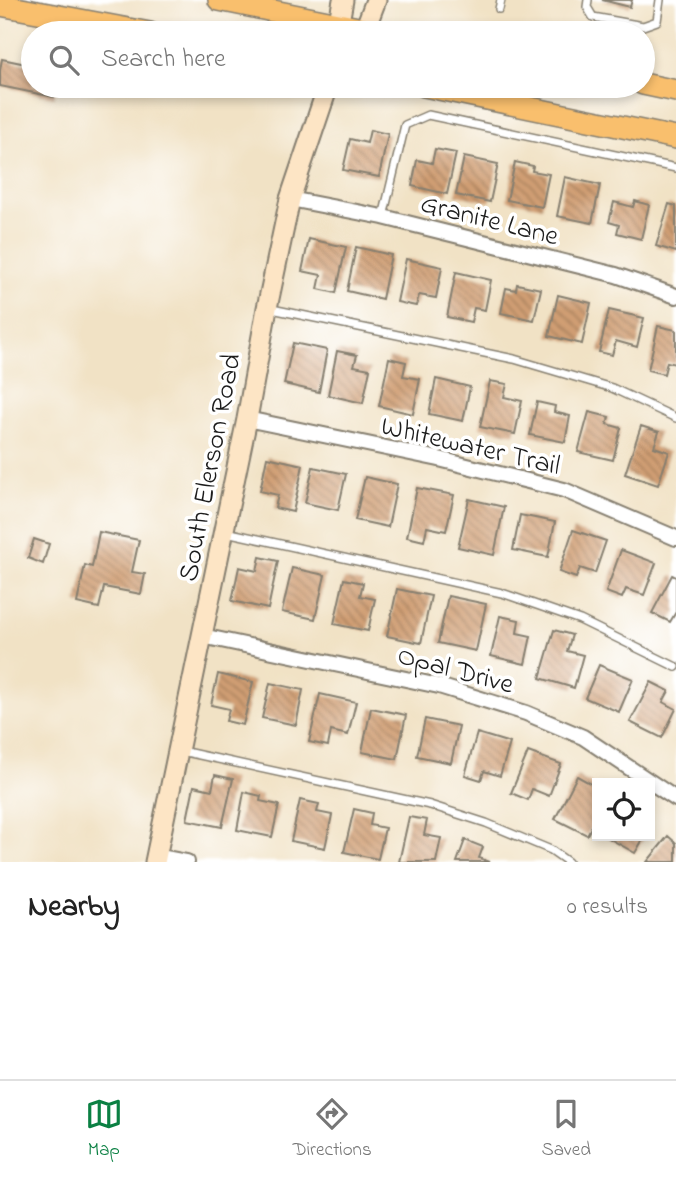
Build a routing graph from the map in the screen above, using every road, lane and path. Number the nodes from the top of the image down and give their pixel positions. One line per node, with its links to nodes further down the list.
1 (219, 0): 10 (main road)
2 (343, 0): 11 (street)
3 (376, 0): 12 (street)
4 (501, 0): 8 (lane)
5 (588, 0): 13 (lane)
6 (660, 0): 14 (lane)
7 (0, 5): 9 (main road)
8 (499, 9)
9 (86, 21)
10 (304, 21)
11 (339, 21)
12 (372, 21)
13 (615, 21)
14 (655, 22)
15 (655, 87): 16 (main road)
16 (676, 91)
17 (324, 98): 21 (street, South Elerson Road)
18 (482, 98): 19 (main road)
19 (676, 138)
20 (676, 168): 22 (lane)
21 (290, 198): 22 (street, Granite Lane); 24 (street, South Elerson Road)
22 (383, 217): 23 (street, Granite Lane)
23 (676, 296)
24 (267, 307): 25 (lane); 26 (street, South Elerson Road)
25 (676, 418)
26 (247, 419): 27 (street, South Elerson Road); 28 (street, Whitewater Trail)
27 (224, 531): 29 (street, South Elerson Road); 30 (lane)
28 (676, 538)
29 (202, 636): 31 (street, South Elerson Road); 32 (street, Opal Drive)
30 (676, 667)
31 (178, 751): 33 (street, South Elerson Road); 35 (lane)
32 (676, 799)
33 (156, 859): 34 (street)
34 (187, 862)
35 (568, 862)

